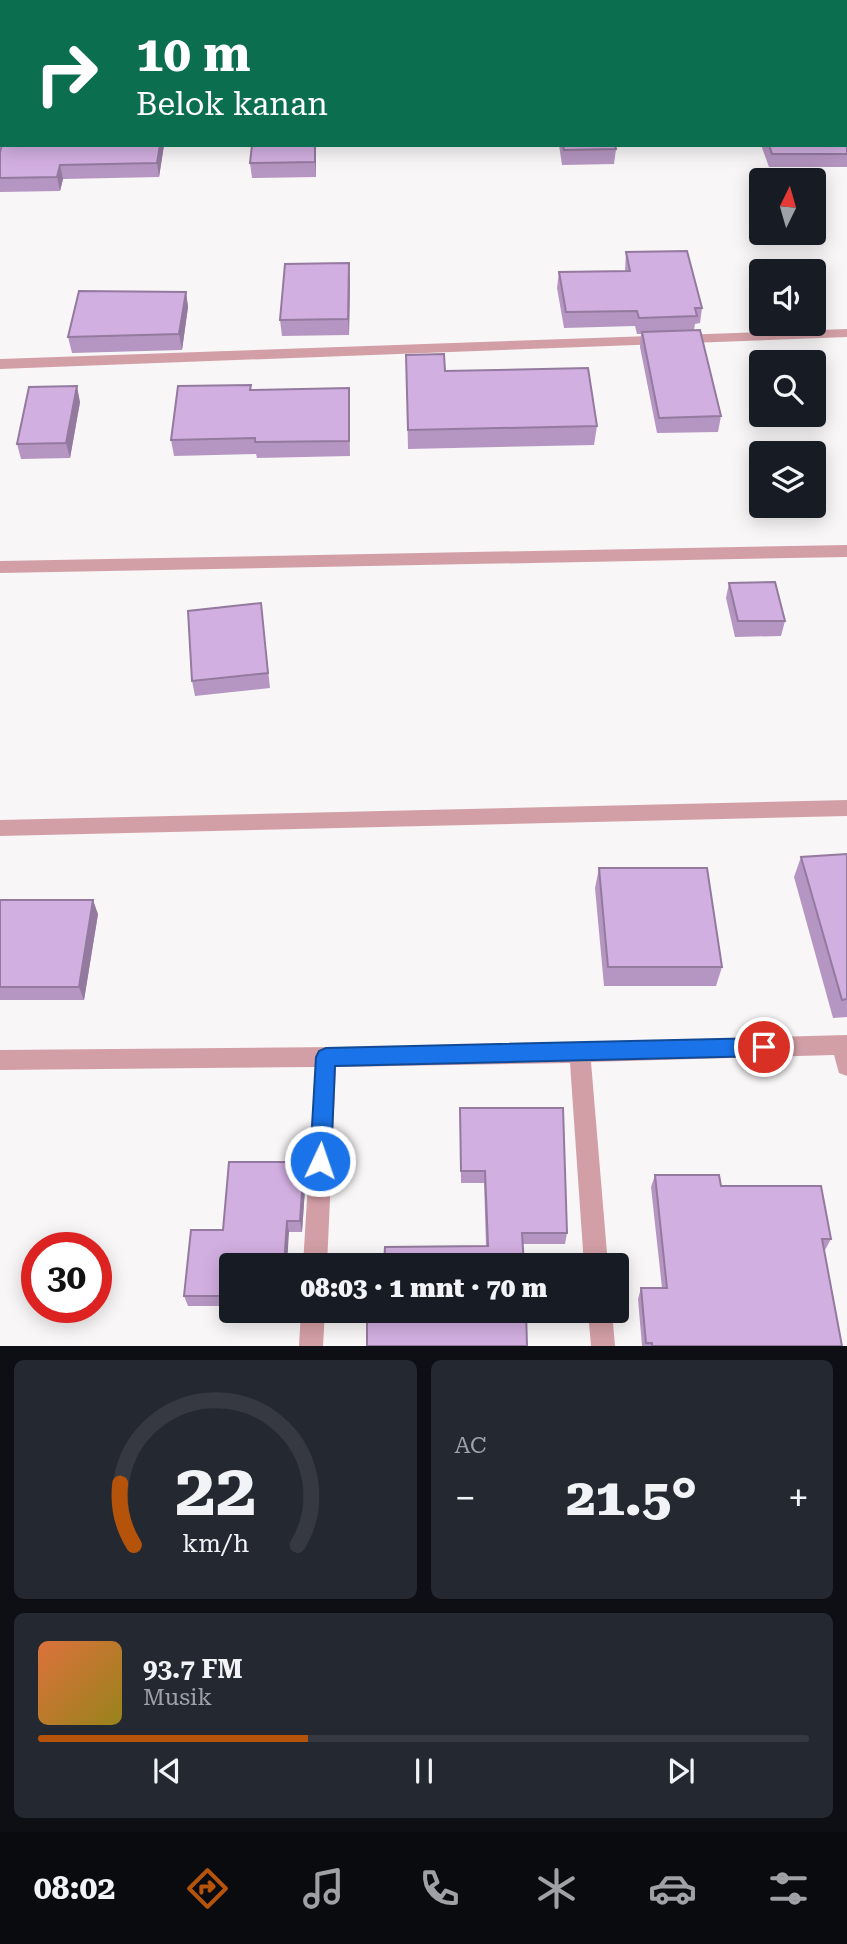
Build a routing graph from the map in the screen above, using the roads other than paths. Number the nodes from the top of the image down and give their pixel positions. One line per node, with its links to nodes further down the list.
1 (847, 333): 2 (street)
2 (0, 364)
3 (847, 551): 4 (street)
4 (0, 567)
5 (847, 808): 6 (street)
6 (0, 828)
7 (846, 1052): 8 (street)
8 (580, 1054): 9 (street); 12 (street)
9 (326, 1057): 10 (street); 11 (street)
10 (0, 1060)
11 (316, 1253)
12 (595, 1253)
13 (312, 1323): 15 (street)
14 (601, 1323): 16 (street)
15 (311, 1346)
16 (603, 1346)

